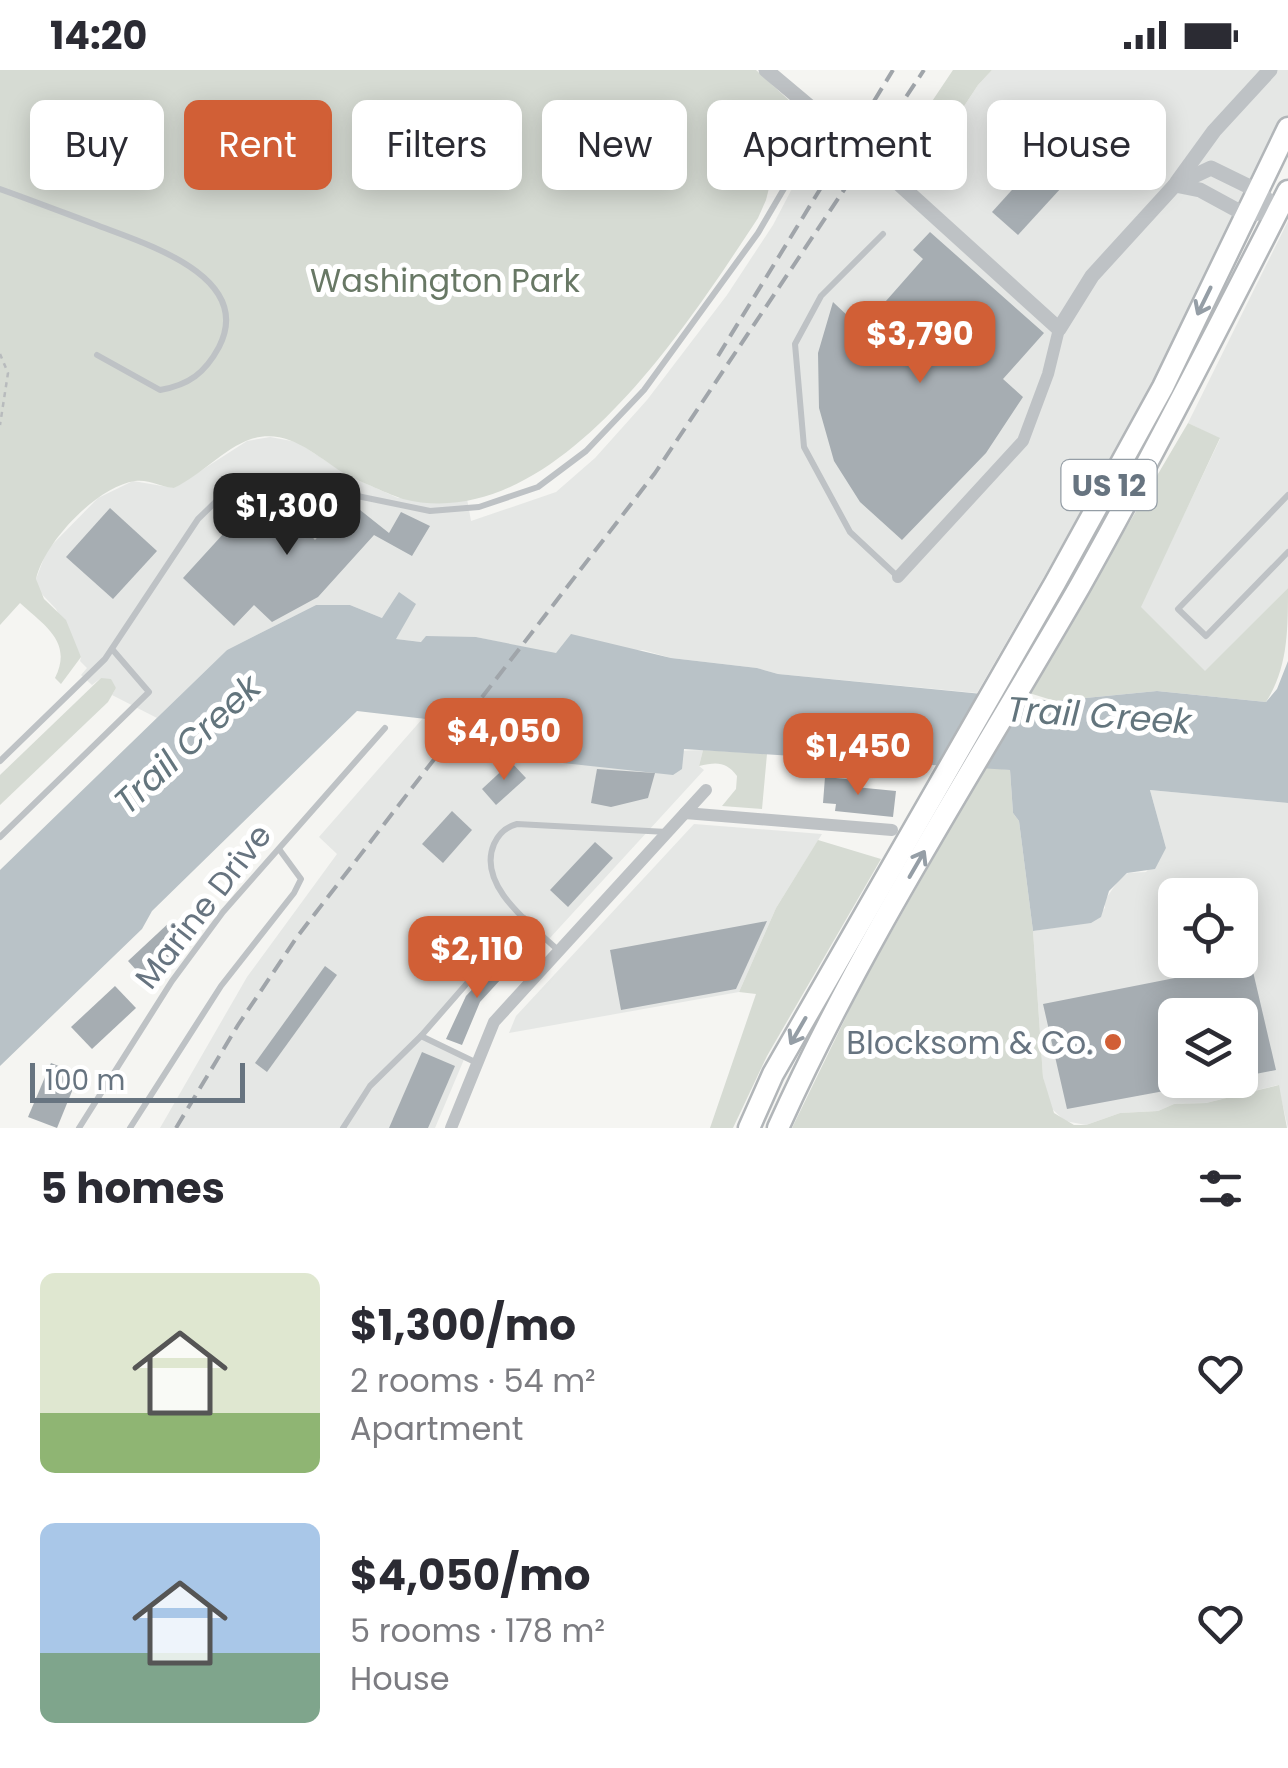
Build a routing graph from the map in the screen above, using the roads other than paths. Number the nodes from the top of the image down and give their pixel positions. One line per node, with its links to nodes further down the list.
1 (766, 70): 3 (street)
2 (1270, 70): 5 (street)
3 (801, 100)
4 (1288, 128): 9 (main road, US 12)
5 (1175, 186): 9 (street); 12 (street); 14 (street)
6 (0, 188): 15 (lane)
7 (783, 190): 19 (lane)
8 (905, 190): 14 (street)
9 (1258, 191): 11 (street); 12 (main road, US 12)
10 (1288, 191): 11 (main road, US 12)
11 (1278, 210): 12 (street); 37 (main road, US 12, one-way to 11)
12 (1246, 215): 36 (main road, US 12, one-way to 36)
13 (883, 234): 18 (lane)
14 (1058, 329): 18 (street)
15 (97, 354)
16 (1288, 495): 17 (lane)
17 (1288, 552)
18 (898, 576)
19 (112, 648): 21 (lane); 26 (lane)
20 (385, 728): 27 (lane, Marine Drive)
21 (0, 762)
22 (706, 790): 23 (street)
23 (685, 813): 24 (street); 25 (street)
24 (892, 830)
25 (668, 832): 28 (lane); 29 (street)
26 (0, 837)
27 (279, 848): 32 (lane, Marine Drive); 33 (lane)
28 (524, 918): 29 (lane); 30 (lane)
29 (559, 951): 31 (street)
30 (421, 1036): 31 (lane); 34 (lane)
31 (477, 1063): 35 (street)
32 (79, 1128)
33 (130, 1128)
34 (343, 1128)
35 (450, 1128)
36 (748, 1128)
37 (778, 1128)

